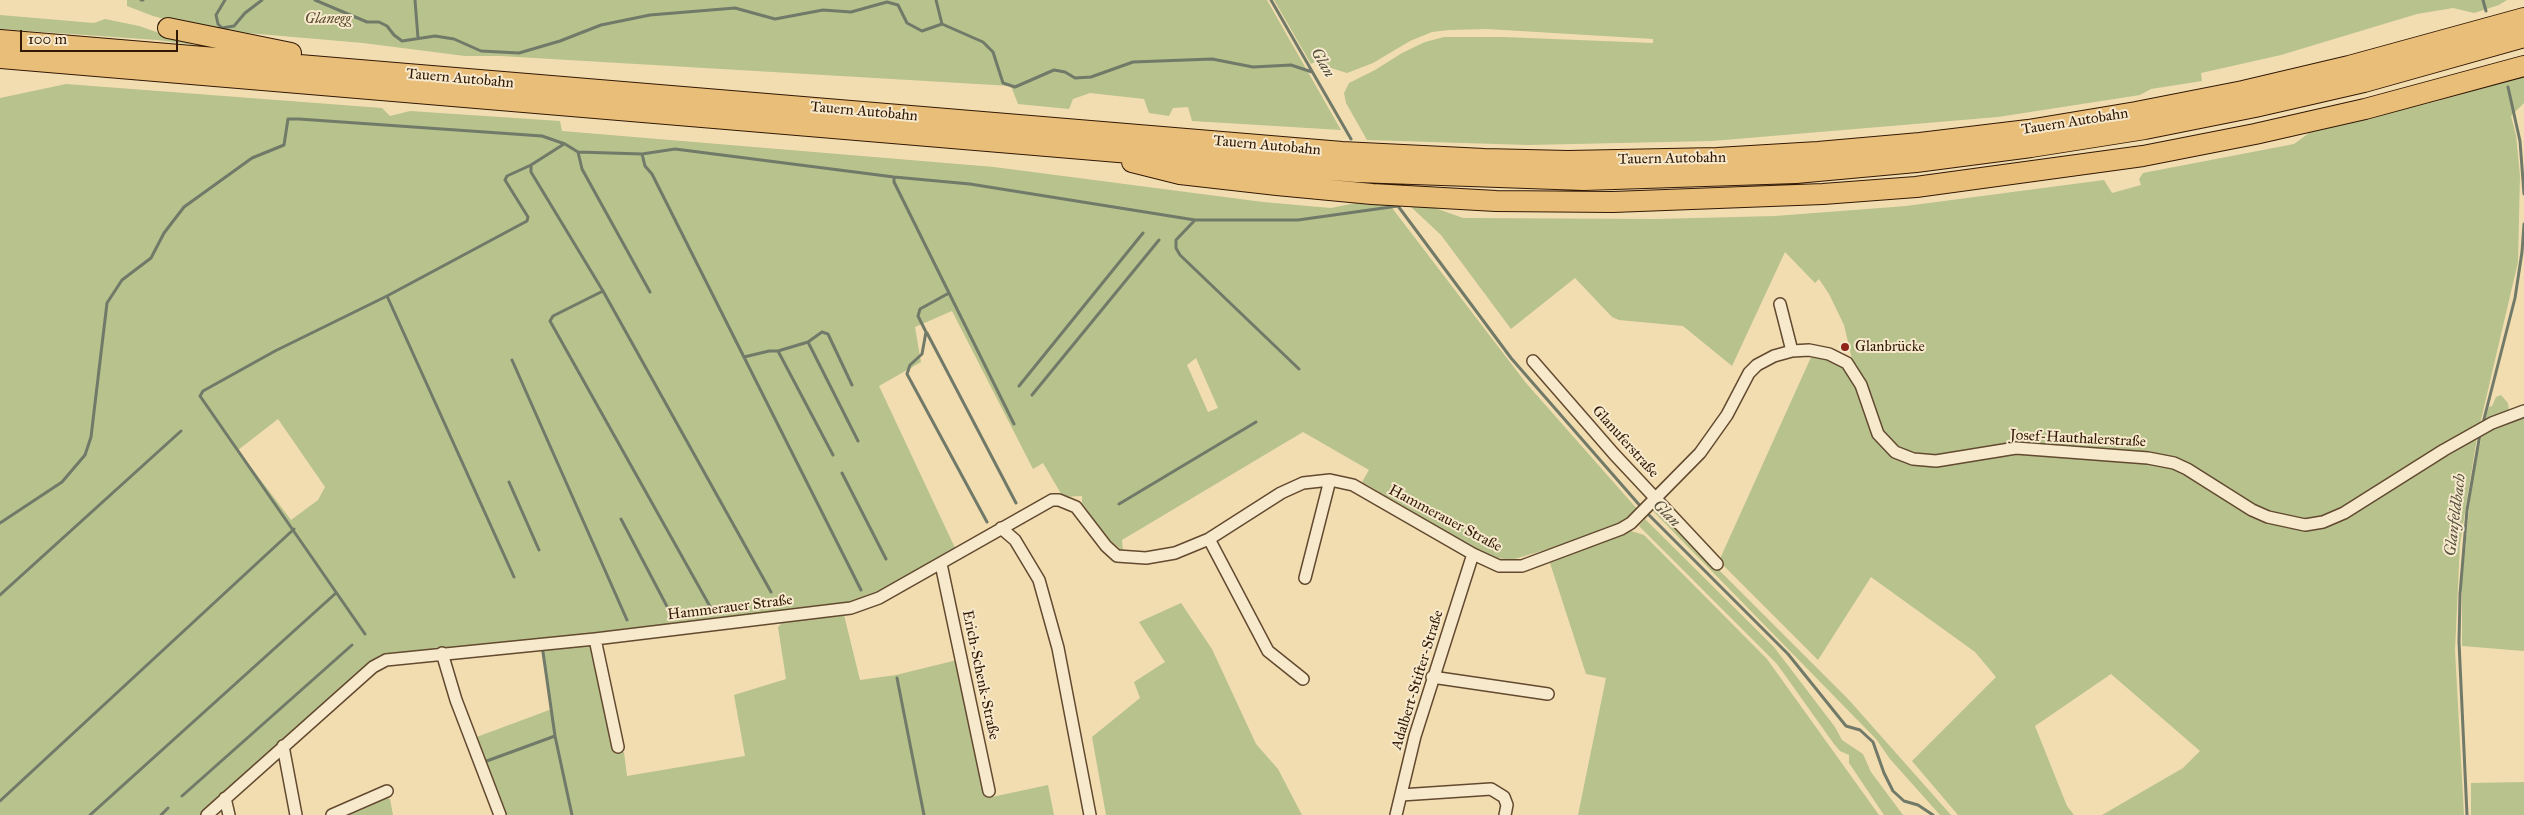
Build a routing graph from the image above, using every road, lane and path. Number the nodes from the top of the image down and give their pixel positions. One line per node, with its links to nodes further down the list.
1 (2524, 18): 8 (highway, Tauern Autobahn)
2 (168, 28): 8 (highway)
3 (2524, 37): 10 (highway)
4 (0, 40): 8 (highway, Tauern Autobahn)
5 (0, 58): 7 (highway, Tauern Autobahn)
6 (2524, 66): 10 (highway)
7 (101, 67): 9 (highway); 10 (highway, Tauern Autobahn)
8 (356, 70)
9 (82, 74)
10 (1077, 149)
11 (1780, 304): 12 (street)
12 (1792, 351): 14 (street, Josef-Hauthalerstraße); 16 (street, Josef-Hauthalerstraße)
13 (1533, 361): 16 (street, Glanuferstraße)
14 (2524, 411)
15 (1330, 480): 18 (street, Hammerauer Straße); 19 (street, Hammerauer Straße); 22 (street)
16 (1655, 500): 19 (street, Hammerauer Straße); 21 (street, Glanuferstraße)
17 (1001, 528): 18 (street, Hammerauer Straße); 20 (street, Hammerauer Straße); 39 (street)
18 (1209, 539): 26 (street)
19 (1472, 554): 25 (street, Adalbert-Stifter-Straße)
20 (941, 564): 23 (street, Hammerauer Straße); 31 (street, Erich-Schenk-Straße)
21 (1717, 564)
22 (1305, 578)
23 (595, 639): 24 (street, Hammerauer Straße); 29 (street)
24 (442, 653): 28 (street, Hammerauer Straße); 38 (street)
25 (1432, 677): 27 (street); 32 (street, Adalbert-Stifter-Straße)
26 (1304, 679)
27 (1548, 694)
28 (283, 746): 33 (street, Hammerauer Straße); 36 (street)
29 (618, 747)
30 (387, 791): 37 (street)
31 (989, 791)
32 (1401, 795): 40 (street, Adalbert-Stifter-Straße); 41 (street)
33 (225, 798): 34 (street, Hammerauer Straße); 35 (street)
34 (207, 815)
35 (229, 815)
36 (296, 815)
37 (332, 815)
38 (500, 815)
39 (1090, 815)
40 (1396, 815)
41 (1505, 815)

